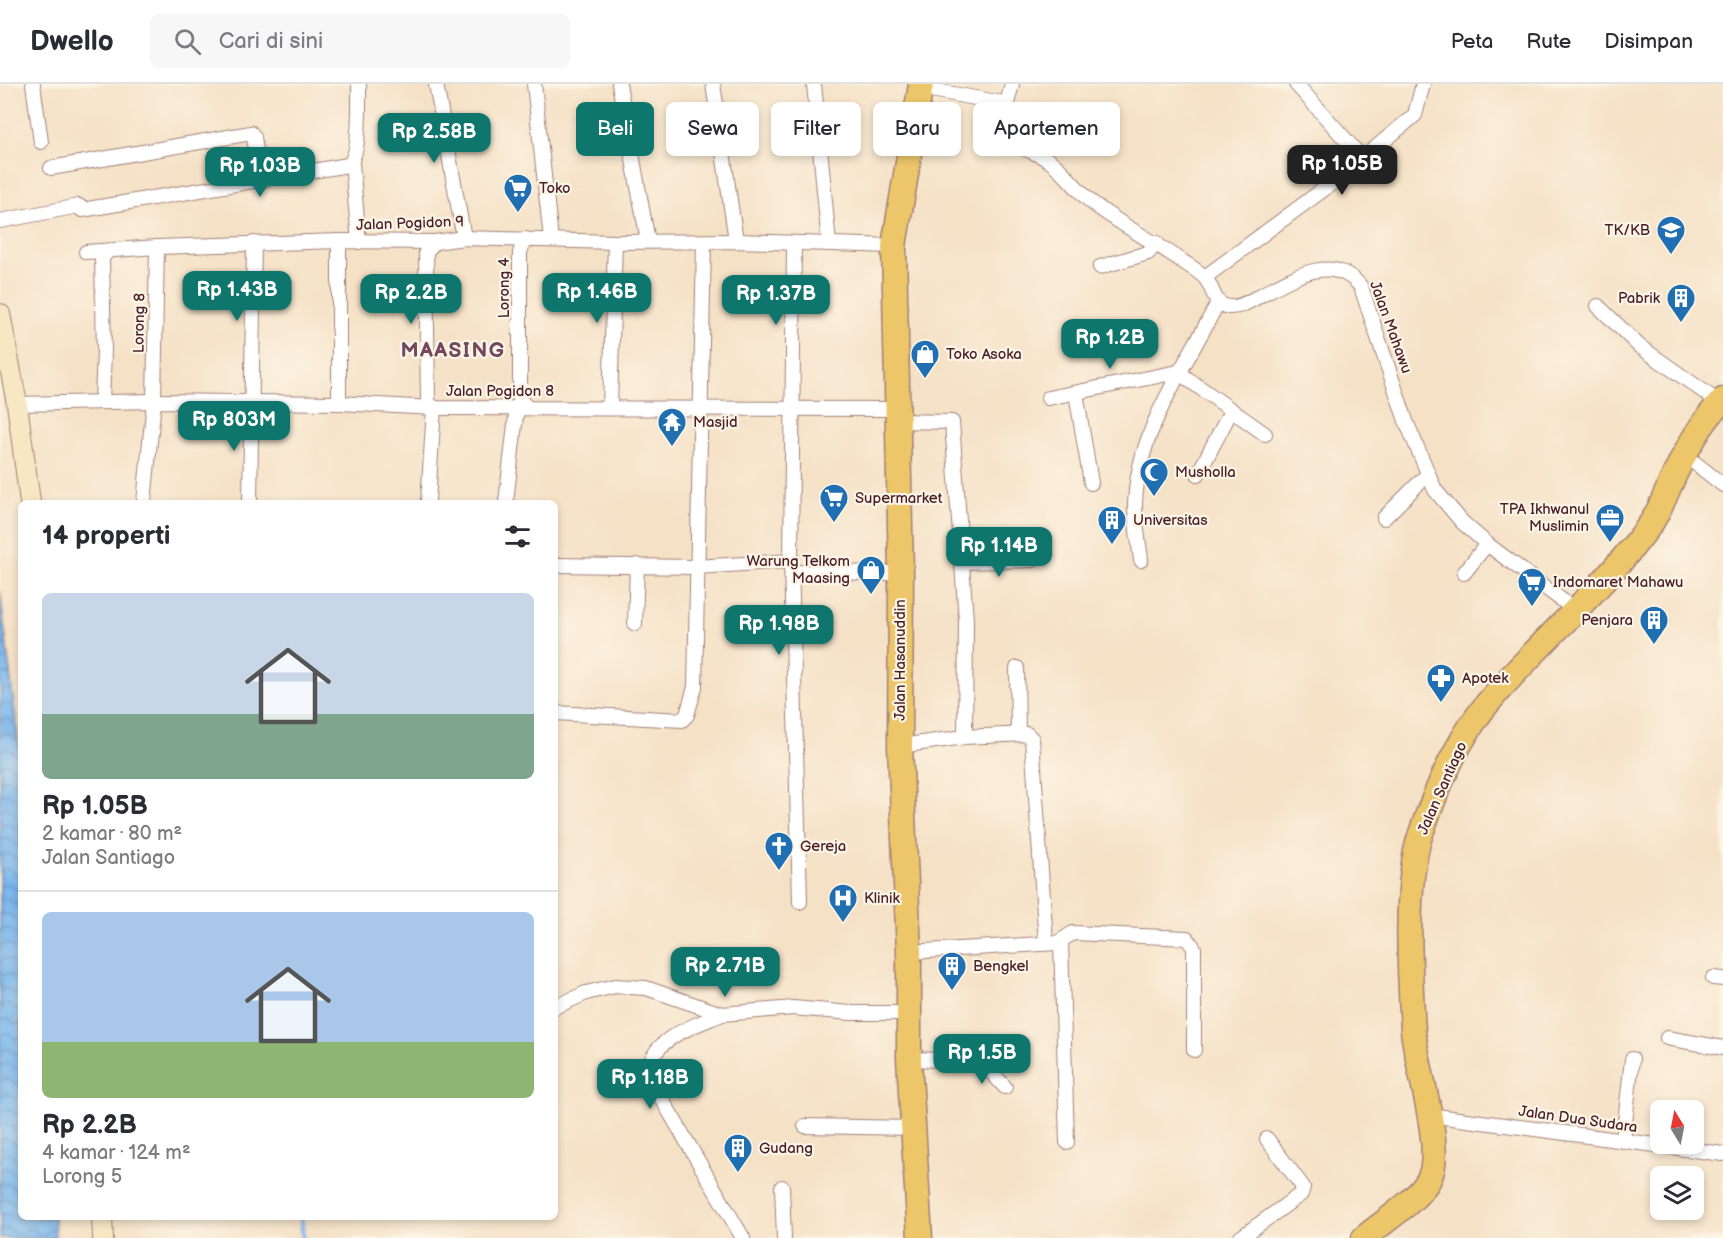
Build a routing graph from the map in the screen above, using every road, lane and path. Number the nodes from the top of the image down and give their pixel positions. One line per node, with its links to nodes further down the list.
1 (33, 84): 14 (street)
2 (359, 84): 17 (street)
3 (436, 84): 21 (street)
4 (534, 84): 23 (street)
5 (619, 84): 24 (street)
6 (713, 84): 25 (street)
7 (814, 84): 34 (street)
8 (1012, 84): 13 (street)
9 (1296, 84): 16 (street)
10 (1423, 84): 16 (street)
11 (920, 86): 12 (street); 35 (highway, Jalan Hasanuddin)
12 (998, 102)
13 (1008, 102)
14 (41, 142)
15 (1041, 156): 32 (street)
16 (1362, 158): 40 (street)
17 (352, 163): 19 (street); 27 (street)
18 (51, 168): 19 (street)
19 (260, 182): 20 (street)
20 (0, 221)
21 (464, 238): 22 (street, Jalan Pogidon 9); 28 (street, Jalan Pogidon 9)
22 (525, 239): 23 (street, Jalan Pogidon 9); 53 (street, Lorong 4)
23 (551, 239): 29 (street, Jalan Pogidon 9)
24 (648, 241): 29 (street, Jalan Pogidon 9); 30 (street, Jalan Pogidon 9)
25 (735, 241): 30 (street, Jalan Pogidon 9); 33 (street, Jalan Pogidon 9)
26 (339, 242): 27 (street, Jalan Pogidon 9); 31 (street, Jalan Pogidon 9); 51 (street)
27 (359, 242): 28 (street, Jalan Pogidon 9)
28 (435, 242): 56 (street)
29 (615, 242): 54 (street)
30 (704, 242): 55 (street)
31 (254, 243): 36 (street, Jalan Pogidon 9); 49 (street)
32 (1157, 243): 39 (street); 40 (street)
33 (794, 244): 34 (street, Jalan Pogidon 9); 57 (street)
34 (829, 244): 35 (street, Jalan Pogidon 9)
35 (894, 246): 59 (highway, Jalan Hasanuddin)
36 (157, 247): 37 (street, Jalan Pogidon 9); 48 (street, Lorong 8)
37 (108, 251): 38 (street, Jalan Pogidon 9); 47 (street)
38 (86, 252)
39 (1100, 267)
40 (1205, 277): 41 (street)
41 (1218, 302): 44 (street); 63 (street, Jalan Mahawu)
42 (1598, 306): 50 (street)
43 (0, 314): 52 (main road)
44 (1178, 372): 45 (street); 58 (street); 74 (street)
45 (1076, 393): 46 (street); 64 (street)
46 (1048, 398)
47 (102, 401): 48 (street, Jalan Pogidon 8); 52 (street, Jalan Pogidon 8)
48 (154, 401): 49 (street, Jalan Pogidon 8); 67 (street, Lorong 8)
49 (251, 401): 51 (street, Jalan Pogidon 8); 68 (street)
50 (1721, 402): 61 (highway, Jalan Santiago)
51 (339, 403): 56 (street, Jalan Pogidon 8)
52 (17, 404): 66 (main road)
53 (522, 407): 54 (street, Jalan Pogidon 8); 56 (street, Jalan Pogidon 8); 70 (street)
54 (610, 407): 55 (street, Jalan Pogidon 8)
55 (702, 407): 57 (street, Jalan Pogidon 8); 78 (street)
56 (434, 408): 69 (street)
57 (790, 408): 59 (street, Jalan Pogidon 8); 79 (street)
58 (1232, 411): 60 (street); 62 (street)
59 (898, 415): 75 (street, Jalan Pogidon 8); 80 (highway, Jalan Hasanuddin)
60 (1265, 434)
61 (1686, 456): 65 (street); 82 (highway, Jalan Santiago)
62 (1198, 474)
63 (1427, 475): 71 (street); 72 (street, Jalan Mahawu)
64 (1091, 483)
65 (1723, 485)
66 (30, 500)
67 (144, 500)
68 (250, 500)
69 (428, 500)
70 (506, 500)
71 (1384, 518)
72 (1487, 544): 81 (street); 82 (street, Jalan Mahawu)
73 (1033, 560): 75 (street)
74 (1141, 560)
75 (963, 562): 87 (street)
76 (558, 565): 77 (street)
77 (637, 565): 78 (street); 83 (street)
78 (696, 567): 79 (street); 85 (street)
79 (792, 567): 80 (street); 89 (street)
80 (901, 573): 88 (highway, Jalan Hasanuddin)
81 (1464, 573)
82 (1575, 610): 104 (highway, Jalan Santiago)
83 (635, 624)
84 (1017, 668): 86 (street)
85 (558, 713)
86 (1018, 734): 87 (street); 91 (street)
87 (965, 738): 88 (street)
88 (900, 746): 92 (highway, Jalan Hasanuddin)
89 (800, 903)
90 (1061, 941): 91 (street); 98 (street); 109 (street)
91 (1047, 943): 92 (street)
92 (909, 952): 94 (highway, Jalan Hasanuddin)
93 (558, 1006): 95 (street)
94 (909, 1012): 95 (street); 100 (highway, Jalan Hasanuddin)
95 (722, 1014): 114 (street)
96 (1667, 1038): 97 (street)
97 (1723, 1048)
98 (1194, 1050)
99 (1012, 1052): 102 (street)
100 (909, 1059): 102 (street); 106 (highway, Jalan Hasanuddin)
101 (1632, 1059): 108 (street)
102 (981, 1061): 103 (street)
103 (1005, 1087)
104 (1429, 1115): 108 (street, Jalan Dua Sudara); 118 (highway, Jalan Santiago)
105 (805, 1126): 106 (street)
106 (913, 1128): 116 (highway, Jalan Hasanuddin)
107 (1268, 1139): 117 (street)
108 (1623, 1141): 110 (street, Jalan Dua Sudara)
109 (1067, 1142)
110 (1723, 1154)
111 (782, 1187): 115 (street)
112 (102, 1220): 113 (main road)
113 (103, 1238)
114 (743, 1238)
115 (784, 1238)
116 (920, 1238)
117 (1240, 1238)
118 (1364, 1238)

